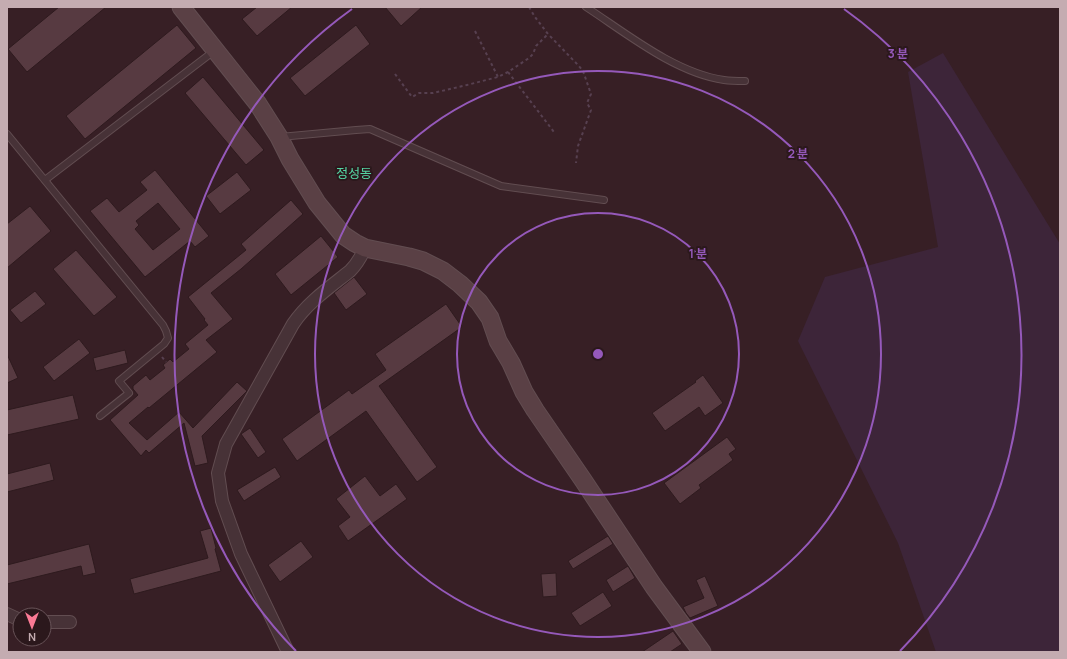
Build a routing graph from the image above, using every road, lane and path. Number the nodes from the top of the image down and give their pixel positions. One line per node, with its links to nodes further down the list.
1 (181, 7): 6 (street)
2 (529, 7): 5 (path)
3 (586, 7): 10 (lane)
4 (475, 31): 9 (path)
5 (548, 34): 7 (path); 14 (path)
6 (215, 50): 13 (street); 15 (lane)
7 (508, 72): 9 (path); 11 (path)
8 (395, 74): 9 (path)
9 (498, 76)
10 (745, 81)
11 (554, 132)
12 (7, 134): 15 (lane)
13 (279, 137): 16 (lane); 17 (street)
14 (576, 163)
15 (45, 180): 18 (lane)
16 (604, 200)
17 (365, 248): 21 (street); 22 (street)
18 (100, 416)
19 (52, 622): 20 (street)
20 (70, 622)
21 (288, 652)
22 (702, 652)

